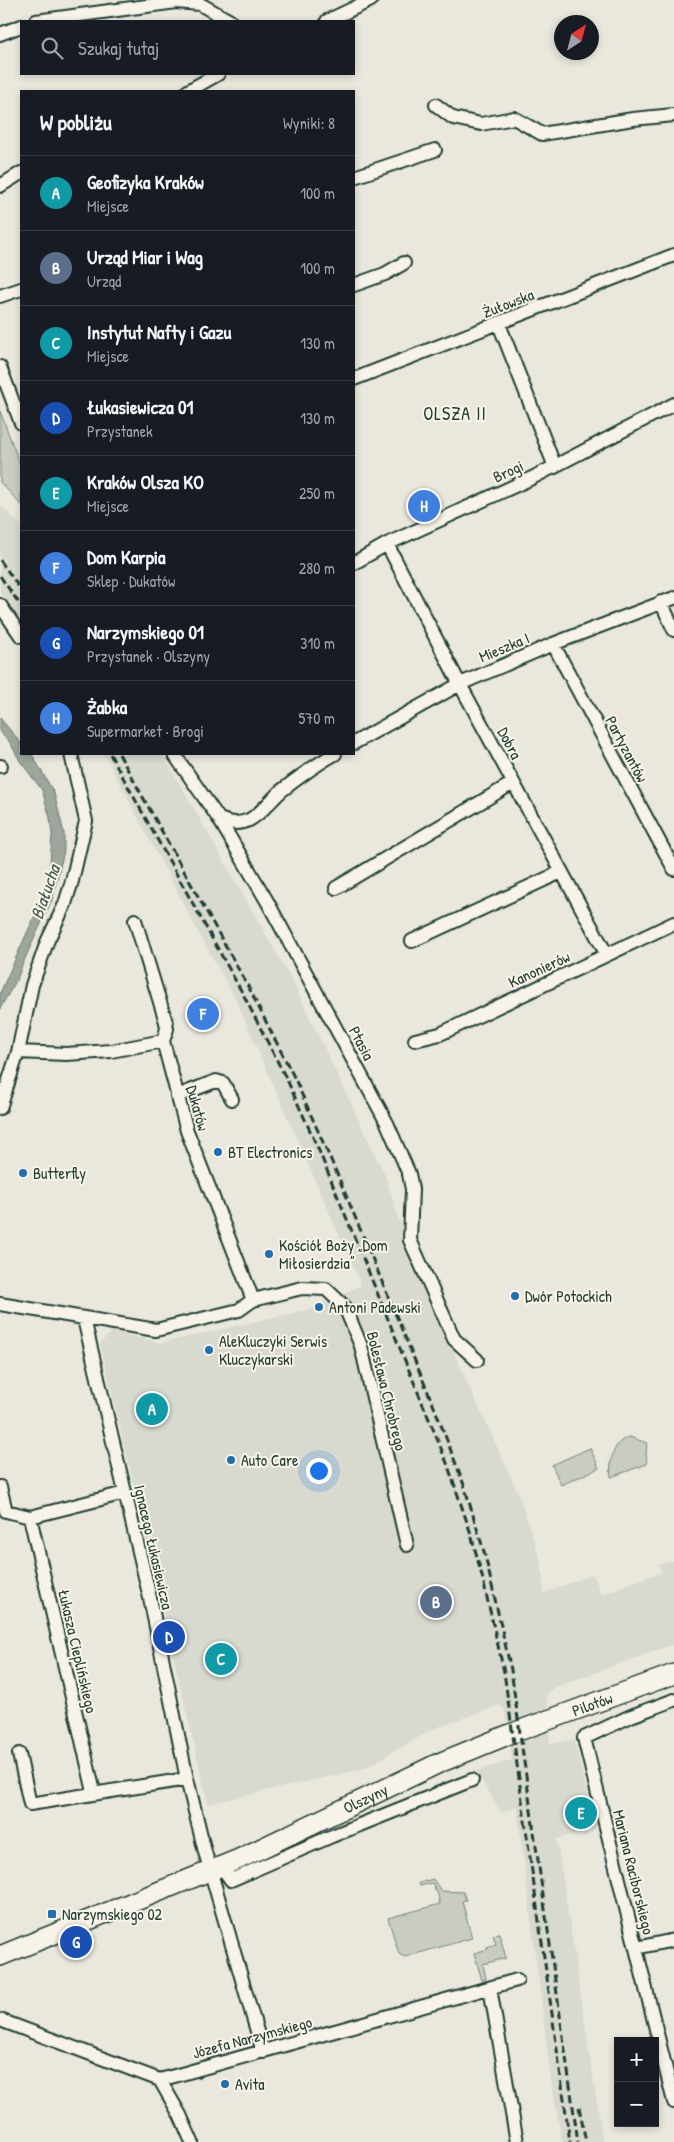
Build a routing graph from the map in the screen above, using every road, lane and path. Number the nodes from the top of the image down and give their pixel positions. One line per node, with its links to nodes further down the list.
1 (371, 0): 4 (street)
2 (42, 20): 3 (street)
3 (228, 20)
4 (329, 20)
5 (20, 26): 6 (street)
6 (0, 34)
7 (216, 75): 8 (street)
8 (190, 90)
9 (436, 105): 10 (street)
10 (674, 115)
11 (435, 150): 13 (street)
12 (20, 174): 14 (street)
13 (355, 178)
14 (0, 186)
15 (674, 255): 20 (street, Żułowska)
16 (404, 263): 17 (street)
17 (355, 285)
18 (20, 289): 19 (street)
19 (0, 296)
20 (499, 324): 22 (street, Żułowska); 25 (street)
21 (1, 372): 24 (street)
22 (355, 379)
23 (674, 404): 25 (street, Brogi)
24 (19, 409)
25 (555, 467): 26 (street, Brogi)
26 (387, 544): 27 (street, Brogi); 34 (street, Dobra)
27 (355, 562)
28 (674, 598): 29 (street, Mieszka I)
29 (661, 602): 31 (street); 33 (street, Mieszka I)
30 (0, 606): 32 (street)
31 (674, 630)
32 (20, 635)
33 (553, 644): 34 (street, Mieszka I); 41 (street, Partyzantów)
34 (460, 684): 35 (street, Mieszka I); 39 (street, Dobra)
35 (355, 742)
36 (71, 755): 50 (street)
37 (175, 755): 40 (street, Ptasia)
38 (333, 755): 40 (street)
39 (513, 783): 42 (street, Dobra); 43 (street)
40 (219, 819): 57 (street, Ptasia)
41 (674, 869)
42 (562, 872): 46 (street); 47 (street, Dobra)
43 (336, 888)
44 (135, 920): 49 (street, Dukatów)
45 (674, 923): 47 (street, Kanonierów)
46 (412, 941)
47 (607, 955): 48 (street, Kanonierów)
48 (415, 1040)
49 (163, 1041): 50 (street); 51 (street, Dukatów)
50 (18, 1052): 53 (street)
51 (177, 1096): 52 (street); 54 (street, Dukatów)
52 (232, 1098)
53 (0, 1108)
54 (253, 1300): 56 (street, Bolesława Chrobrego); 61 (street, Bolesława Chrobrego)
55 (0, 1304): 56 (street, Bolesława Chrobrego)
56 (84, 1319): 59 (street, Ignacego Łukasiewicza)
57 (477, 1360)
58 (0, 1487): 60 (street)
59 (125, 1493): 60 (street); 67 (street, Ignacego Łukasiewicza)
60 (30, 1517): 69 (street, Łukasza Cieplińskiego)
61 (407, 1545)
62 (674, 1674): 64 (street, Pilotów)
63 (674, 1700): 65 (street, Pilotów)
64 (510, 1734): 70 (street, Olszyny)
65 (584, 1738): 72 (street, Mariana Raciborskiego)
66 (19, 1754): 69 (street)
67 (187, 1778): 69 (street); 70 (street, Ignacego Łukasiewicza)
68 (472, 1780): 70 (street, Olszyny)
69 (94, 1792)
70 (216, 1869): 73 (street, Olszyny); 77 (street, Ignacego Łukasiewicza)
71 (674, 1940): 72 (street)
72 (636, 1948): 79 (street, Mariana Raciborskiego)
73 (0, 1956)
74 (517, 1980): 75 (street, Józefa Narzymskiego)
75 (490, 1988): 77 (street, Józefa Narzymskiego); 81 (street)
76 (0, 2020): 78 (street)
77 (263, 2052): 78 (street, Józefa Narzymskiego)
78 (160, 2080): 80 (street)
79 (674, 2102)
80 (192, 2142)
81 (517, 2142)

